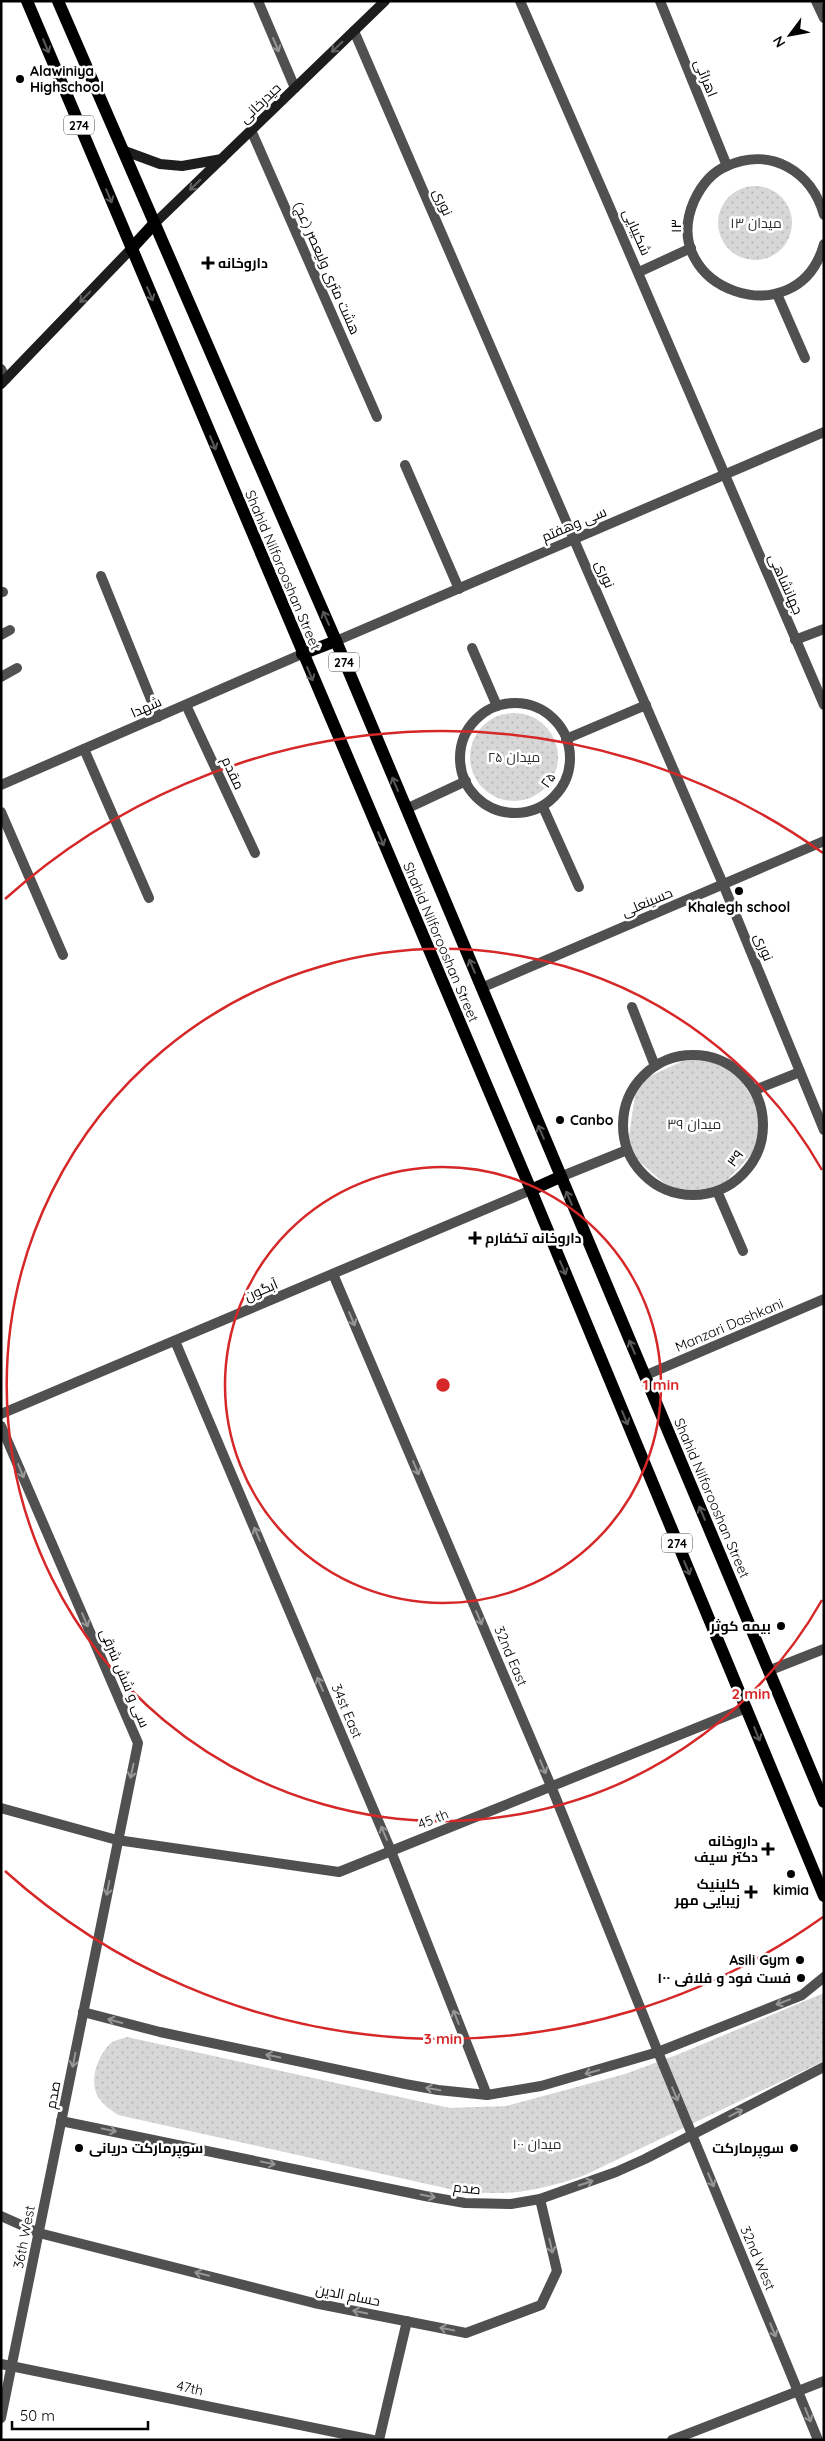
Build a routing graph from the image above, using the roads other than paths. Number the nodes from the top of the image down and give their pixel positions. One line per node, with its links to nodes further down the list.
1 (27, 1): 20 (main road, Shahid Nilforooshan Street / 274, one-way to 20)
2 (58, 1): 12 (main road, 274)
3 (258, 1): 10 (street, one-way to 10)
4 (385, 1): 9 (main road, حیدرخانی)
5 (520, 1): 21 (street, شکیبایی)
6 (660, 1): 14 (street, اهرائی)
7 (816, 1): 8 (street)
8 (824, 18)
9 (354, 31): 10 (main road, حیدرخانی, one-way to 10); 30 (street, نوری)
10 (295, 88): 11 (main road, حیدرخانی)
11 (252, 130): 13 (main road, حیدرخانی); 26 (street, هشت متری ولیعصر (عج))
12 (122, 150): 13 (main road); 17 (main road, 274)
13 (222, 159): 17 (main road, حیدرخانی, one-way to 17)
14 (727, 166): 15 (street, ۱۳); 19 (street, ۱۳)
15 (822, 198): 16 (street, ۱۳)
16 (824, 215)
17 (154, 224): 20 (main road); 35 (main road, 274, one-way to 17)
18 (824, 244): 22 (street, ۱۳)
19 (691, 248): 21 (street); 22 (street, ۱۳)
20 (131, 249): 25 (main road, one-way to 25); 37 (main road, Shahid Nilforooshan Street / 274, one-way to 37)
21 (639, 272): 29 (street, شکیبایی)
22 (777, 294): 23 (street)
23 (805, 358)
24 (1, 369): 25 (street)
25 (4, 381)
26 (377, 417)
27 (824, 432): 29 (street, سی وهفتم)
28 (405, 465): 32 (street)
29 (723, 475): 30 (street, سی وهفتم); 34 (street, جهانشاهی)
30 (574, 539): 32 (street, سی وهفتم); 41 (street, نوری)
31 (101, 576): 44 (street)
32 (459, 588): 35 (street, سی وهفتم)
33 (824, 629): 34 (street)
34 (796, 640): 42 (street, جهانشاهی)
35 (336, 641): 37 (main road); 50 (main road, 274, one-way to 35)
36 (472, 648): 43 (street)
37 (302, 654): 40 (street, شهدا); 66 (main road, Shahid Nilforooshan Street / 274, one-way to 66)
38 (17, 668): 39 (street)
39 (1, 676)
40 (186, 705): 44 (street, شهدا); 53 (street, مقدم)
41 (646, 705): 45 (street); 54 (street, نوری)
42 (824, 705)
43 (497, 706): 45 (street, ۲۵); 47 (street, ۲۵)
44 (158, 717): 46 (street, شهدا)
45 (566, 739): 49 (street, ۲۵)
46 (84, 749): 48 (street, شهدا); 56 (street)
47 (466, 782): 49 (street, ۲۵); 50 (street)
48 (1, 785)
49 (543, 807): 55 (street)
50 (406, 809): 58 (main road, 274, one-way to 50)
51 (1, 812): 57 (street)
52 (824, 840): 54 (street, حسینعلی)
53 (255, 854)
54 (723, 884): 58 (street, حسینعلی); 61 (street, نوری)
55 (579, 887)
56 (149, 898)
57 (63, 955)
58 (481, 988): 65 (main road, 274, one-way to 58)
59 (632, 1007): 60 (street)
60 (655, 1066): 62 (street, ۳۹); 64 (street, ۳۹)
61 (800, 1072): 62 (street); 63 (street, نوری)
62 (755, 1090): 67 (street, ۳۹)
63 (824, 1130)
64 (627, 1150): 65 (street); 67 (street, ۳۹)
65 (560, 1177): 66 (main road); 72 (main road, Shahid Nilforooshan Street / 274, one-way to 65)
66 (531, 1190): 69 (street, آبگون); 77 (main road, Shahid Nilforooshan Street / 274, one-way to 77)
67 (717, 1190): 68 (street)
68 (743, 1251)
69 (333, 1274): 71 (street, آبگون); 78 (street, 32nd East, one-way to 78)
70 (824, 1299): 72 (street, Manzari Dashkani)
71 (175, 1341): 73 (street, آبگون); 82 (street, 34st East, one-way to 71)
72 (644, 1376): 76 (main road, Shahid Nilforooshan Street / 274, one-way to 72)
73 (1, 1414)
74 (1, 1426): 81 (street, سی و شش شرقی, one-way to 81)
75 (824, 1649): 76 (street)
76 (768, 1671): 79 (main road, Shahid Nilforooshan Street / 274)
77 (746, 1708): 78 (street, 45 th); 83 (main road, Shahid Nilforooshan Street / 274, one-way to 83)
78 (551, 1786): 82 (street, 45 th); 86 (street, 32nd East)
79 (824, 1802)
80 (1, 1808): 81 (street, 45 th)
81 (117, 1840): 82 (street, 45 th); 85 (street, سی و شش شرقی, one-way to 85)
82 (391, 1851): 88 (street, 34st East, one-way to 82)
83 (824, 1896)
84 (824, 1977): 86 (street, one-way to 86)
85 (83, 2012): 88 (street, one-way to 85); 89 (street, صدم, one-way to 89)
86 (658, 2052): 88 (street, one-way to 88); 90 (street, one-way to 90)
87 (824, 2068): 90 (street, one-way to 87)
88 (487, 2095)
89 (62, 2121): 91 (street, صدم, one-way to 91); 93 (street, 36th West)
90 (692, 2135): 91 (street, صدم, one-way to 90); 98 (street, 32nd West, one-way to 98)
91 (540, 2199): 94 (street, حسام الدین, one-way to 94)
92 (1, 2216): 93 (street, حسام الدین)
93 (39, 2233): 94 (street, حسام الدین, one-way to 93); 96 (street, 36th West)
94 (408, 2321): 101 (street)
95 (1, 2364): 96 (street, 47th)
96 (12, 2366): 99 (street, 36th West); 100 (street, 47th)
97 (824, 2381): 98 (street)
98 (798, 2391): 102 (street); 103 (street, 32nd West, one-way to 103)
99 (1, 2418)
100 (373, 2440)
101 (379, 2440)
102 (672, 2440)
103 (818, 2440)

